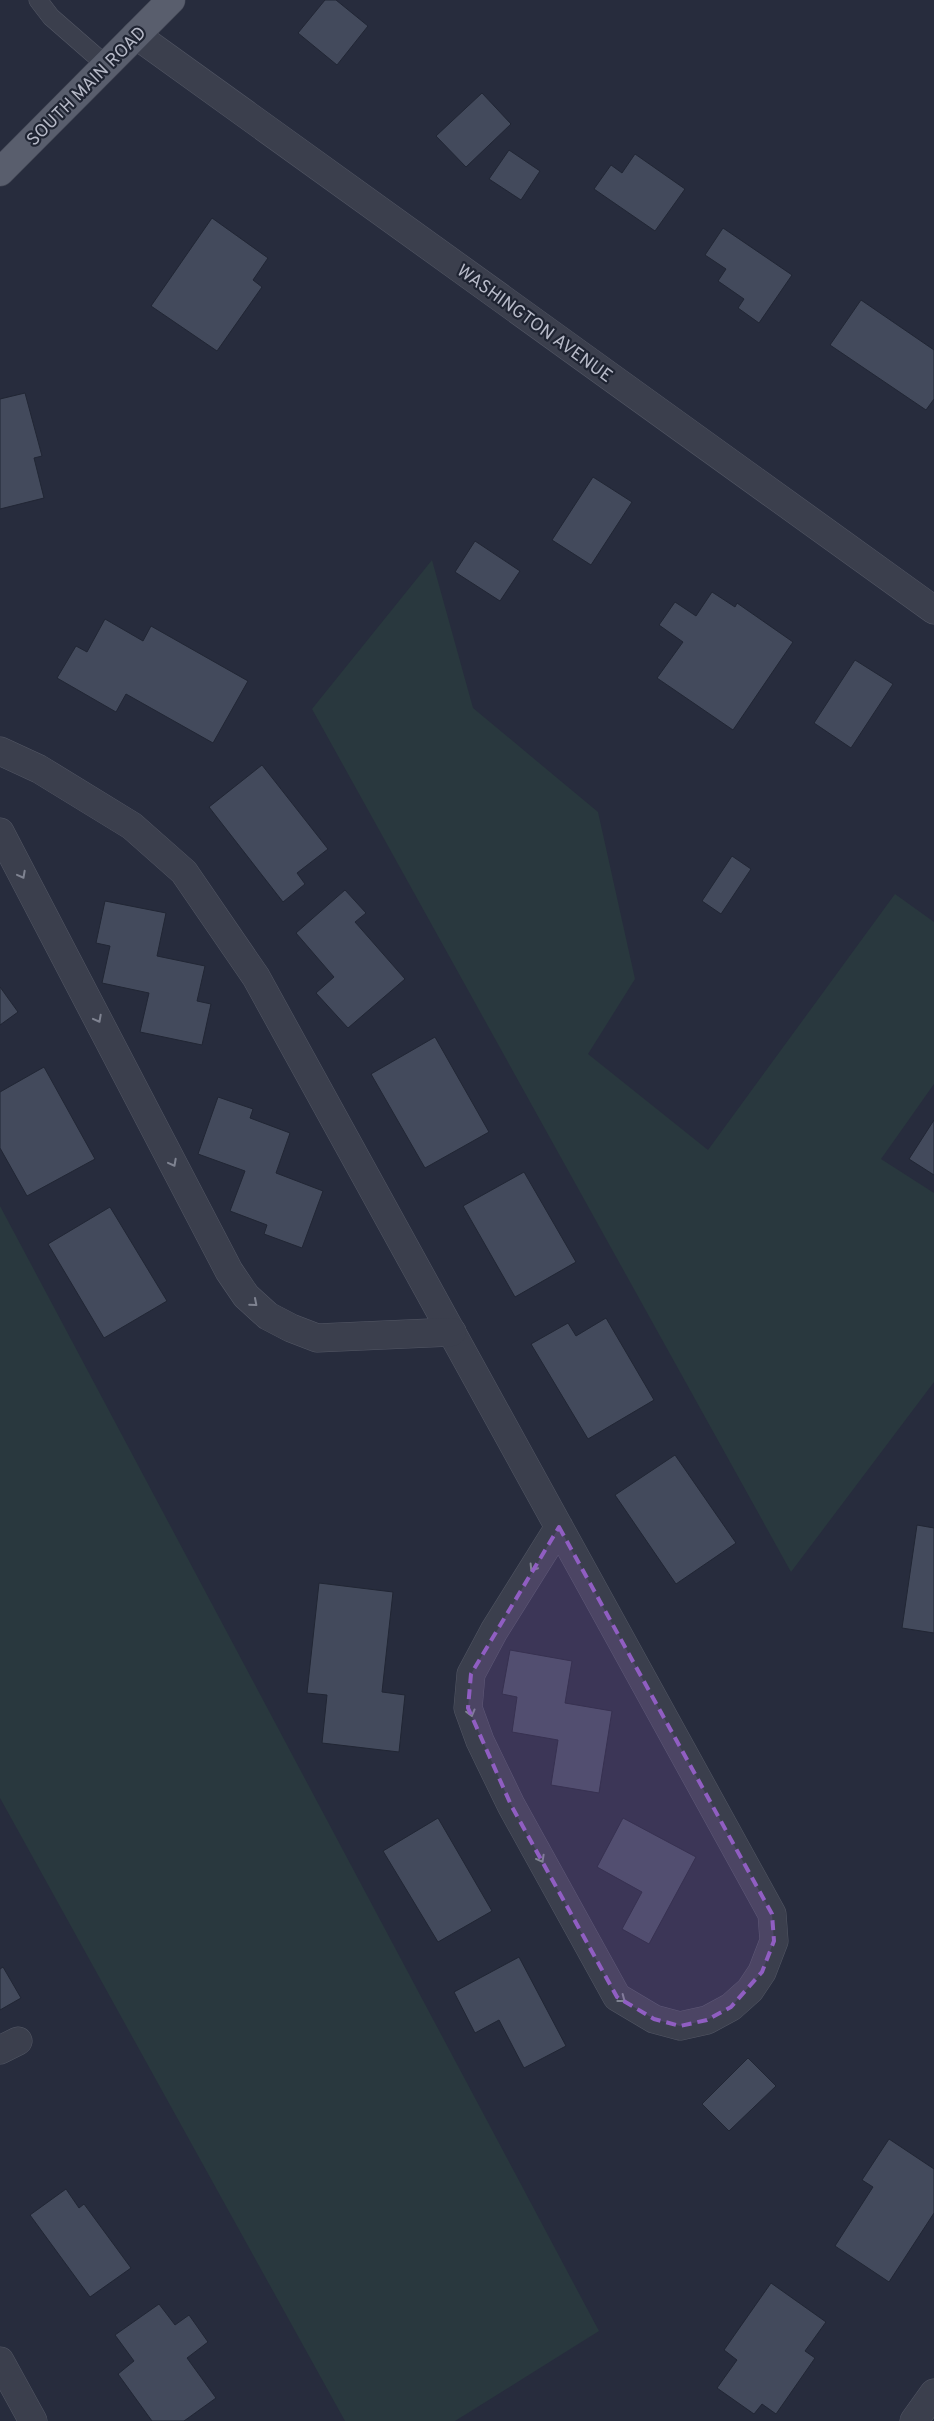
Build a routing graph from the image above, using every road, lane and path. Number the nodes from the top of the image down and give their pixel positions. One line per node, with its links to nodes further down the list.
1 (38, 0): 4 (lane)
2 (171, 0): 3 (main road, SOUTH MAIN ROAD)
3 (136, 35): 4 (main road, SOUTH MAIN ROAD); 6 (street, WASHINGTON AVENUE)
4 (106, 66): 5 (main road, SOUTH MAIN ROAD)
5 (0, 172)
6 (931, 600)
7 (0, 751): 9 (street)
8 (0, 832): 9 (street, one-way to 9)
9 (452, 1332): 10 (street)
10 (559, 1527): 10 (street, one-way to 10)
11 (0, 2361): 13 (street)
12 (934, 2393): 14 (street)
13 (32, 2421)
14 (914, 2421)

